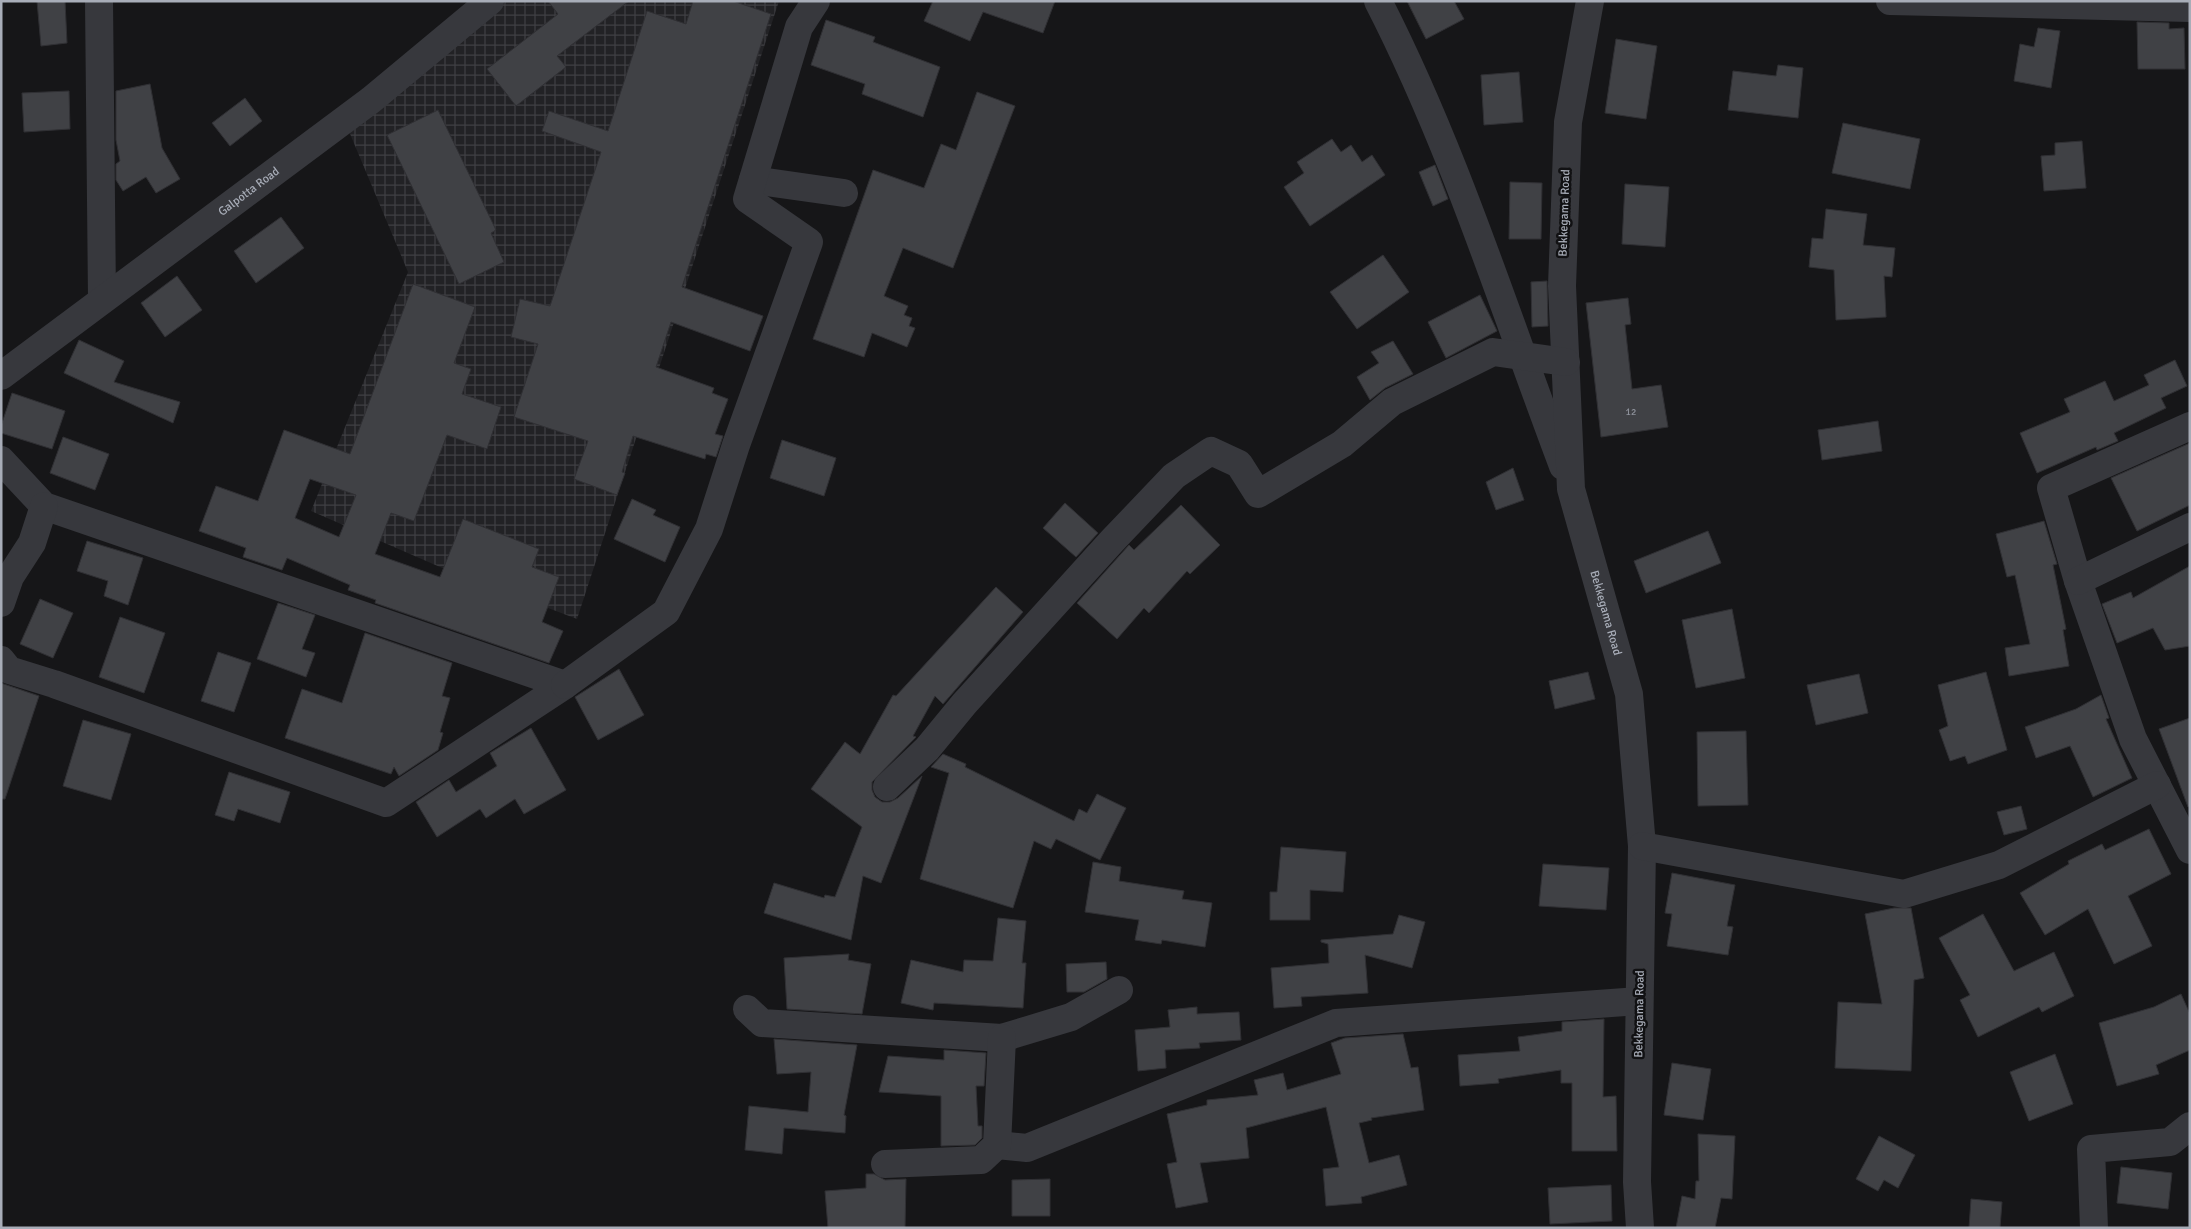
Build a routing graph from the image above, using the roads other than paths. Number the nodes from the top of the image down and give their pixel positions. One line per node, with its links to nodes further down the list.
1 (99, 1): 10 (street)
2 (490, 1): 10 (street, Galpotta Road)
3 (816, 1): 8 (street)
4 (1378, 1): 11 (street)
5 (1590, 1): 12 (street, Bekkegama Road)
6 (1890, 1): 7 (street)
7 (2190, 8)
8 (753, 180): 9 (street); 22 (street)
9 (844, 193)
10 (102, 299): 13 (street, Galpotta Road)
11 (1521, 355): 12 (street); 16 (street); 24 (street)
12 (1566, 362): 16 (street, Bekkegama Road)
13 (1, 376)
14 (2190, 426): 19 (street)
15 (1, 460): 17 (street)
16 (1571, 488): 25 (street, Bekkegama Road)
17 (44, 506): 20 (street); 22 (street)
18 (2190, 527): 19 (street)
19 (2078, 581): 23 (street)
20 (1, 603)
21 (1, 660): 22 (street)
22 (565, 685)
23 (2157, 785): 25 (street); 26 (street)
24 (887, 787)
25 (1642, 846): 28 (street, Bekkegama Road)
26 (2190, 850)
27 (1119, 990): 30 (street)
28 (1639, 1001): 32 (street); 34 (street, Bekkegama Road)
29 (747, 1009): 30 (street)
30 (1002, 1038): 32 (street)
31 (2190, 1126): 35 (street)
32 (997, 1145): 33 (street)
33 (885, 1164)
34 (1640, 1228)
35 (2094, 1228)

